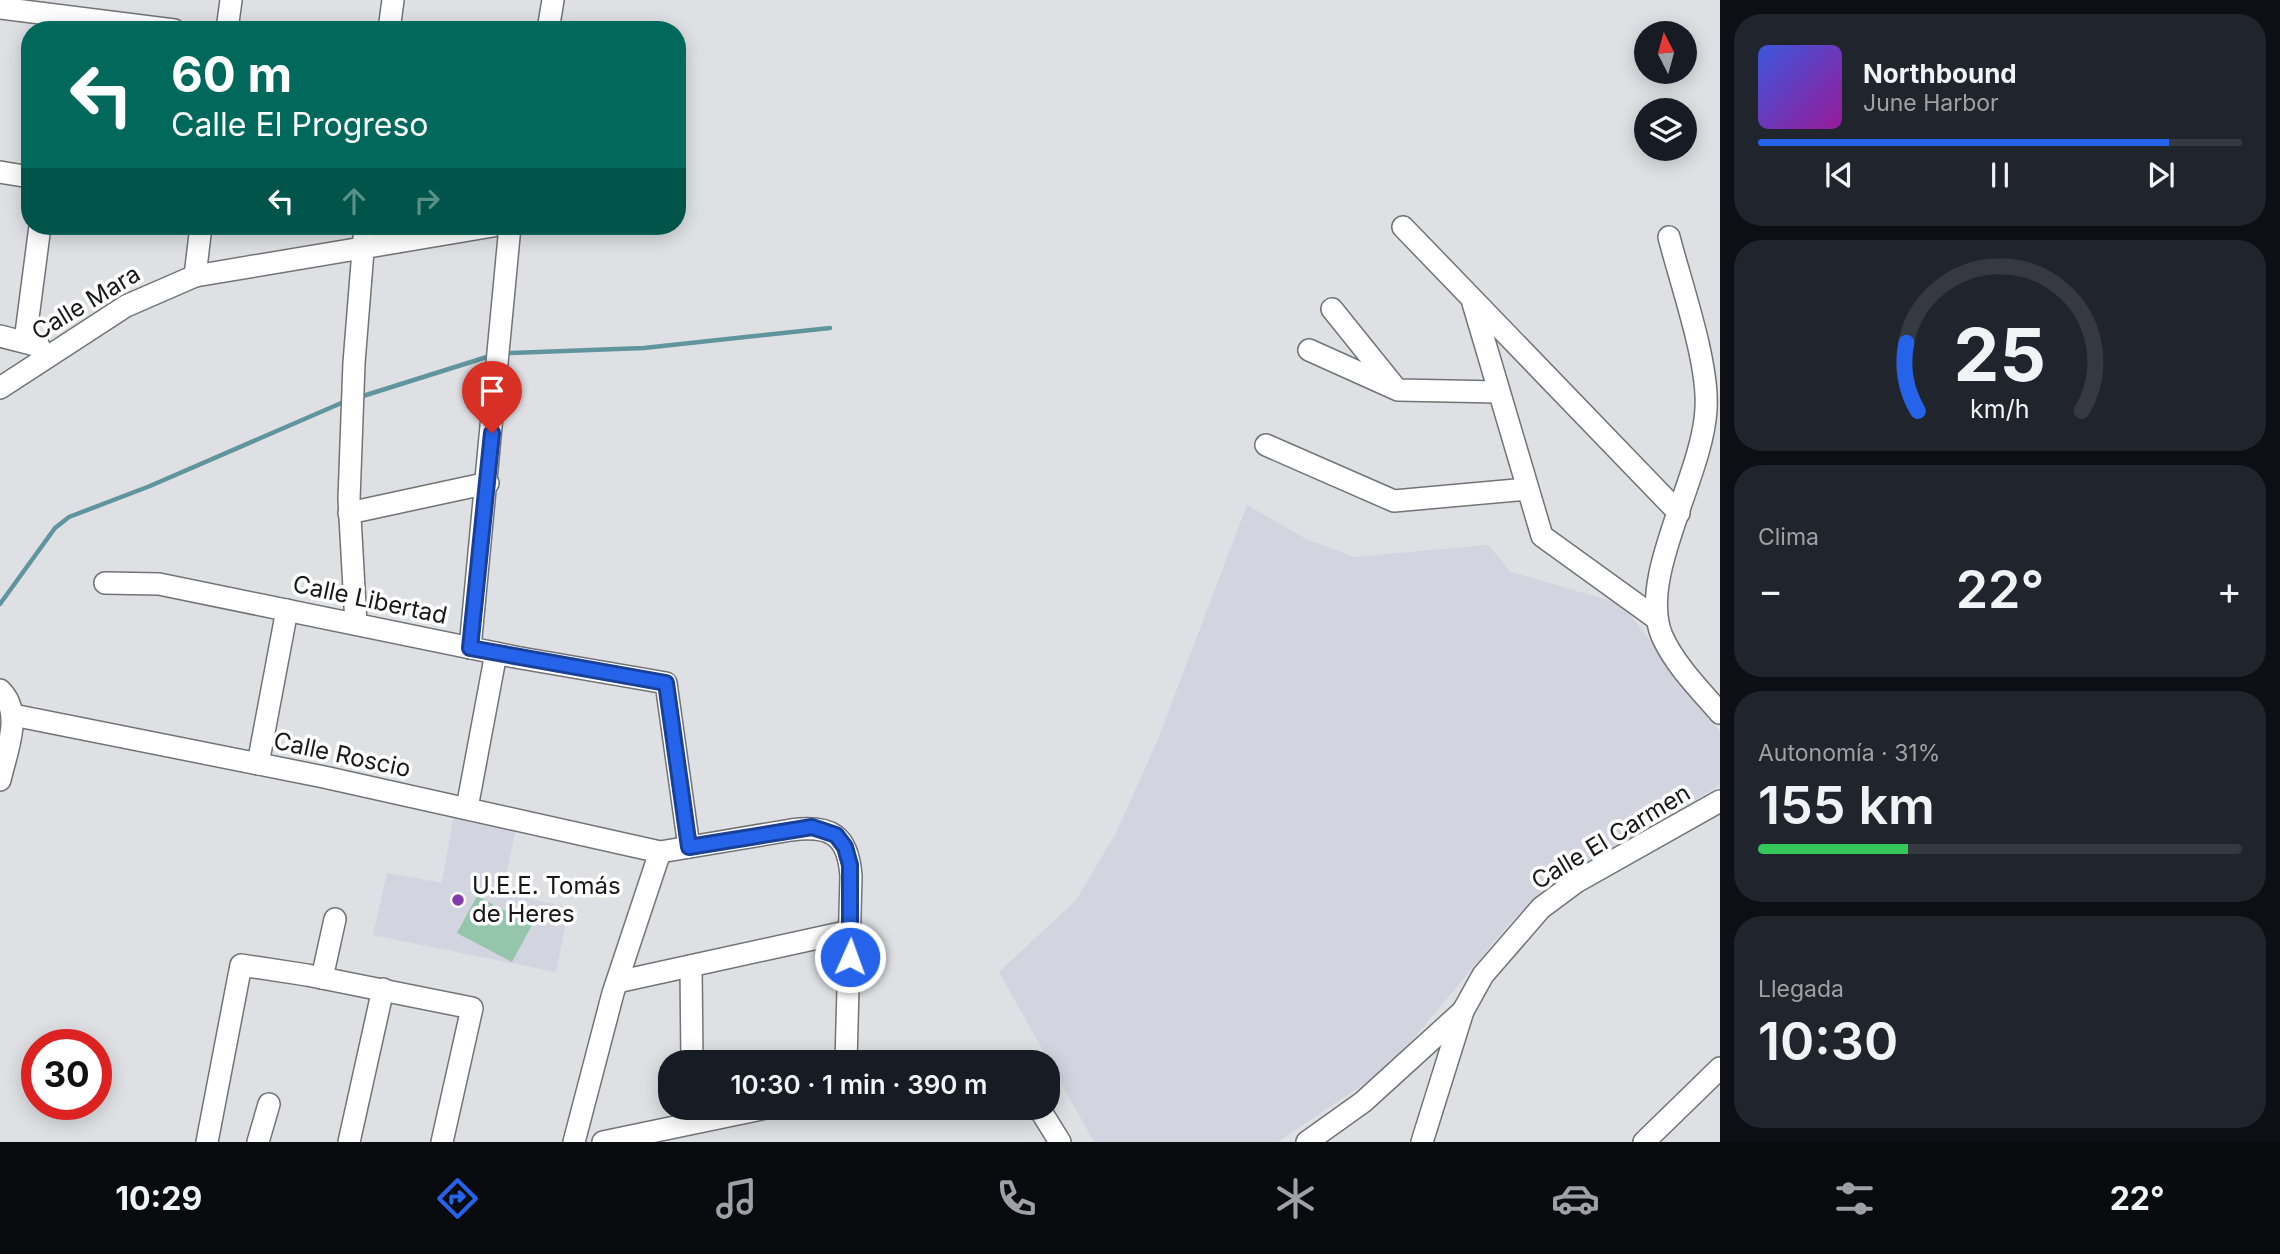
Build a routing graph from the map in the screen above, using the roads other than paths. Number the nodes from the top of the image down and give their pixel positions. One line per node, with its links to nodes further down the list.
1 (231, 0): 6 (street)
2 (393, 0): 7 (street)
3 (553, 0): 8 (street)
4 (0, 8): 5 (street)
5 (55, 21)
6 (228, 21)
7 (390, 21)
8 (550, 21)
9 (0, 172): 10 (street)
10 (21, 176)
11 (1403, 226): 18 (street)
12 (39, 235): 21 (street)
13 (200, 235): 17 (street)
14 (509, 235): 28 (street)
15 (364, 236): 17 (street, Calle Mara); 30 (street)
16 (1669, 237): 31 (street)
17 (195, 276): 23 (street, Calle Mara)
18 (1471, 297): 26 (street); 31 (street)
19 (1332, 309): 25 (street)
20 (0, 336): 21 (street)
21 (25, 341): 23 (street)
22 (1309, 349): 25 (street)
23 (56, 351): 24 (street, Calle Mara)
24 (0, 388)
25 (1398, 390): 26 (street)
26 (1499, 392): 29 (street)
27 (1266, 445): 29 (street)
28 (488, 483): 30 (street); 36 (street)
29 (1527, 489): 34 (street)
30 (349, 513): 35 (street)
31 (1679, 513): 34 (street)
32 (105, 583): 33 (street, Calle Libertad)
33 (287, 610): 35 (street, Calle Libertad); 41 (street)
34 (1657, 619): 39 (street)
35 (356, 624): 36 (street, Calle Libertad)
36 (470, 648): 37 (street, Calle Libertad)
37 (496, 653): 44 (street); 45 (street, Calle Libertad)
38 (0, 691): 40 (street)
39 (1720, 713)
40 (13, 715): 41 (street, Calle Roscio); 42 (street)
41 (257, 764): 44 (street, Calle Roscio)
42 (0, 780)
43 (1720, 801): 53 (street, Calle El Carmen)
44 (467, 808): 46 (street, Calle Roscio)
45 (689, 847): 46 (street); 48 (street)
46 (660, 852): 51 (street)
47 (335, 919): 50 (street)
48 (850, 931): 49 (street); 55 (street)
49 (691, 966): 51 (street); 54 (street)
50 (322, 978): 52 (street); 60 (street)
51 (617, 982): 64 (street)
52 (383, 989): 62 (street); 63 (street)
53 (1463, 1011): 67 (street); 68 (street, Calle El Carmen)
54 (692, 1050)
55 (846, 1050)
56 (1720, 1068): 69 (street)
57 (269, 1104): 61 (street)
58 (676, 1120): 65 (street)
59 (1046, 1120): 66 (street)
60 (207, 1142)
61 (258, 1142)
62 (349, 1142)
63 (442, 1142)
64 (574, 1142)
65 (603, 1142)
66 (1060, 1142)
67 (1307, 1142)
68 (1422, 1142)
69 (1644, 1142)

